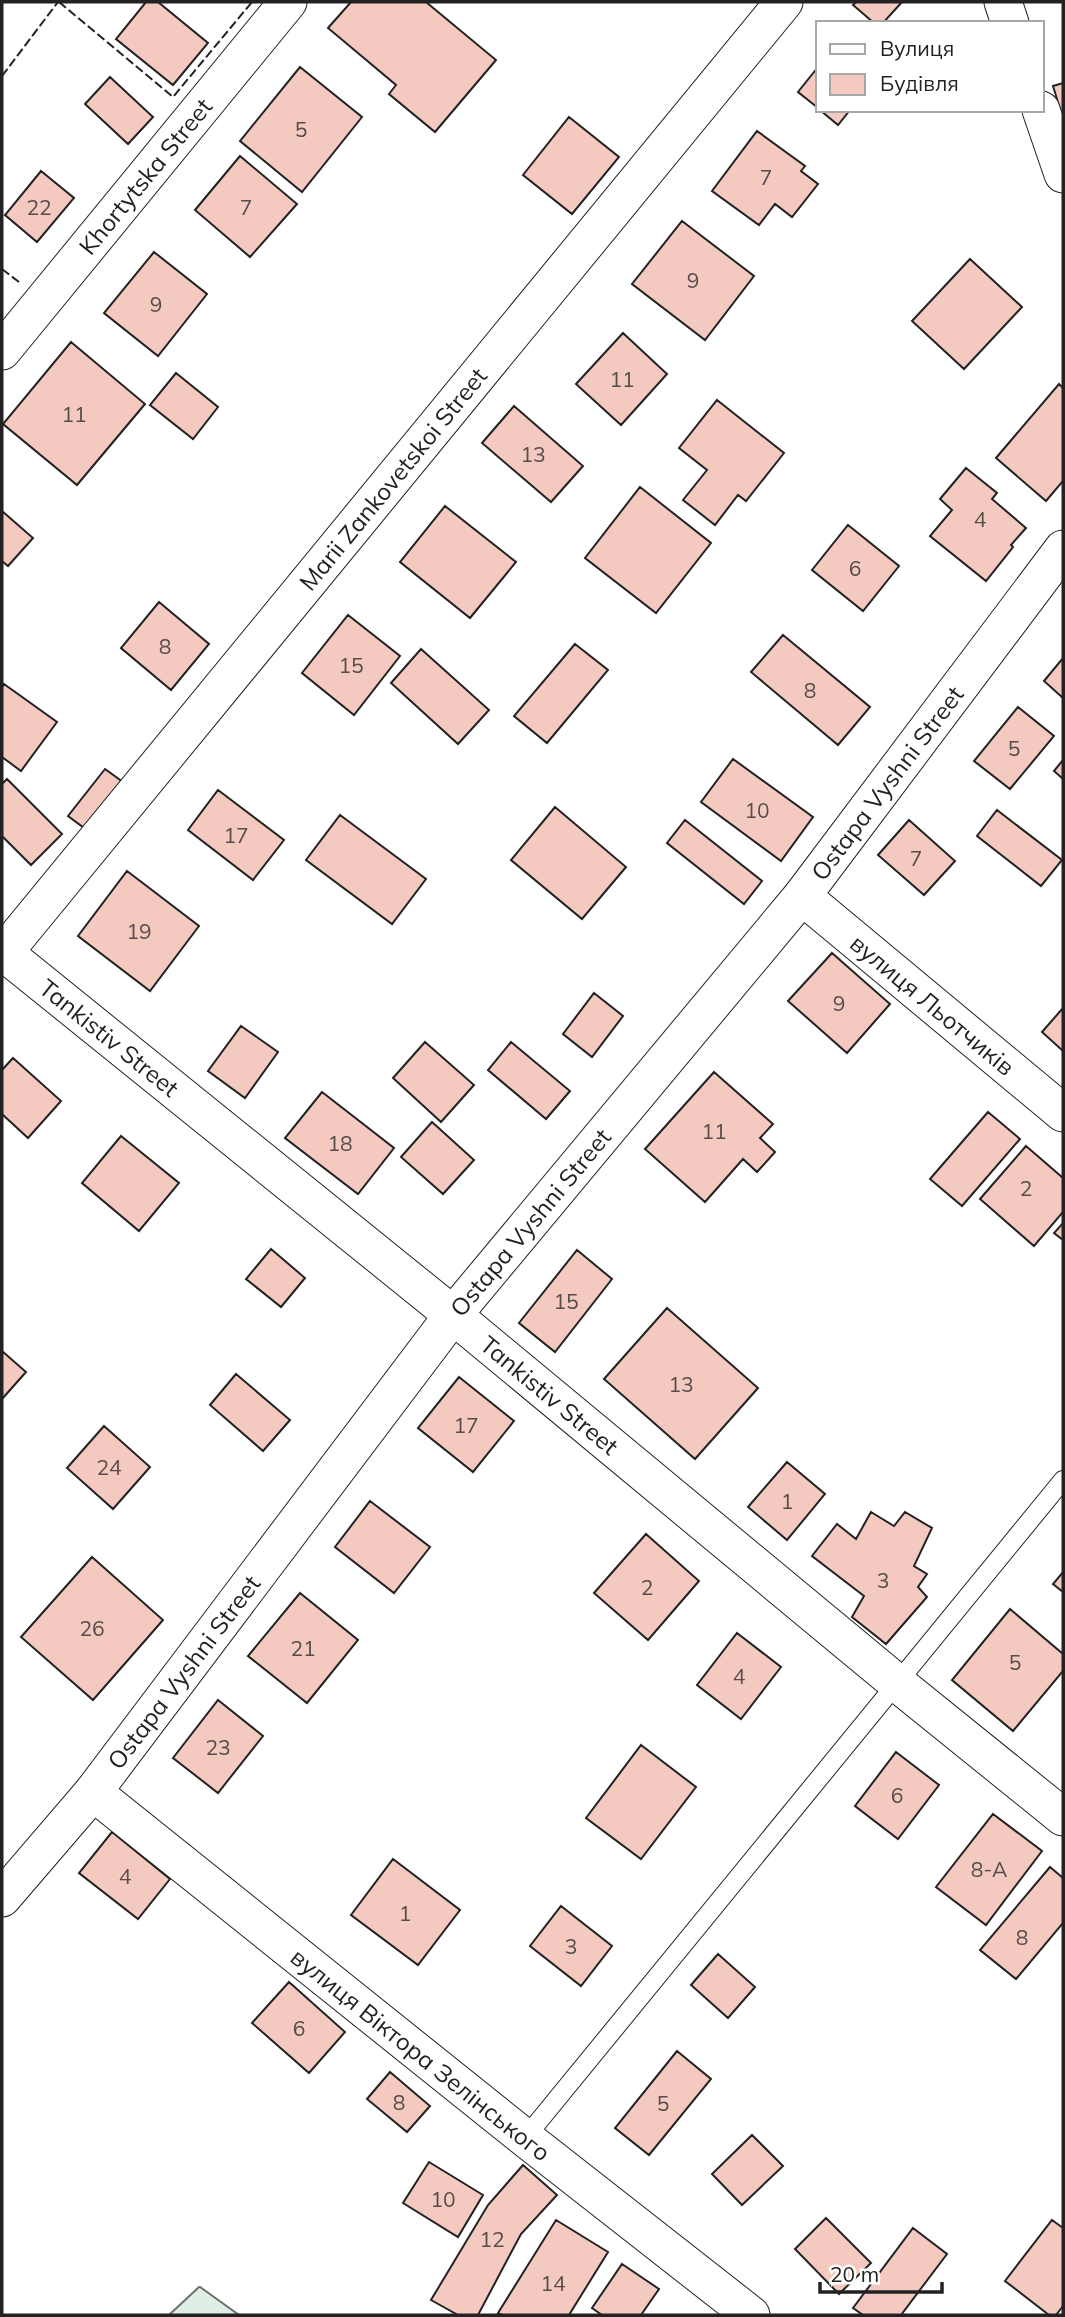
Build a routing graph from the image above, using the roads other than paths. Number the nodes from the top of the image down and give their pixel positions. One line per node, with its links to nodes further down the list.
1 (288, 2): 7 (street, Khortytska Street)
2 (784, 2): 10 (street, Marii Zankovetskoi Street)
3 (1003, 2): 4 (street)
4 (1009, 21)
5 (1042, 112): 6 (street)
6 (1063, 174)
7 (2, 351)
8 (1063, 549): 9 (street, Ostapa Vyshni Street)
9 (802, 896): 11 (street, вулиця Льотчиків); 12 (street, Ostapa Vyshni Street)
10 (2, 953): 12 (street, Tankistiv Street)
11 (1063, 1113)
12 (453, 1315): 14 (street, Tankistiv Street); 15 (street, Ostapa Vyshni Street)
13 (1063, 1480): 14 (lane)
14 (897, 1683): 16 (street, Tankistiv Street); 18 (lane)
15 (93, 1792): 17 (street, Ostapa Vyshni Street); 18 (street, вулиця Віктора Зелінського)
16 (1063, 1817)
17 (2, 1898)
18 (524, 2138): 19 (street, вулиця Віктора Зелінського)
19 (751, 2315)

